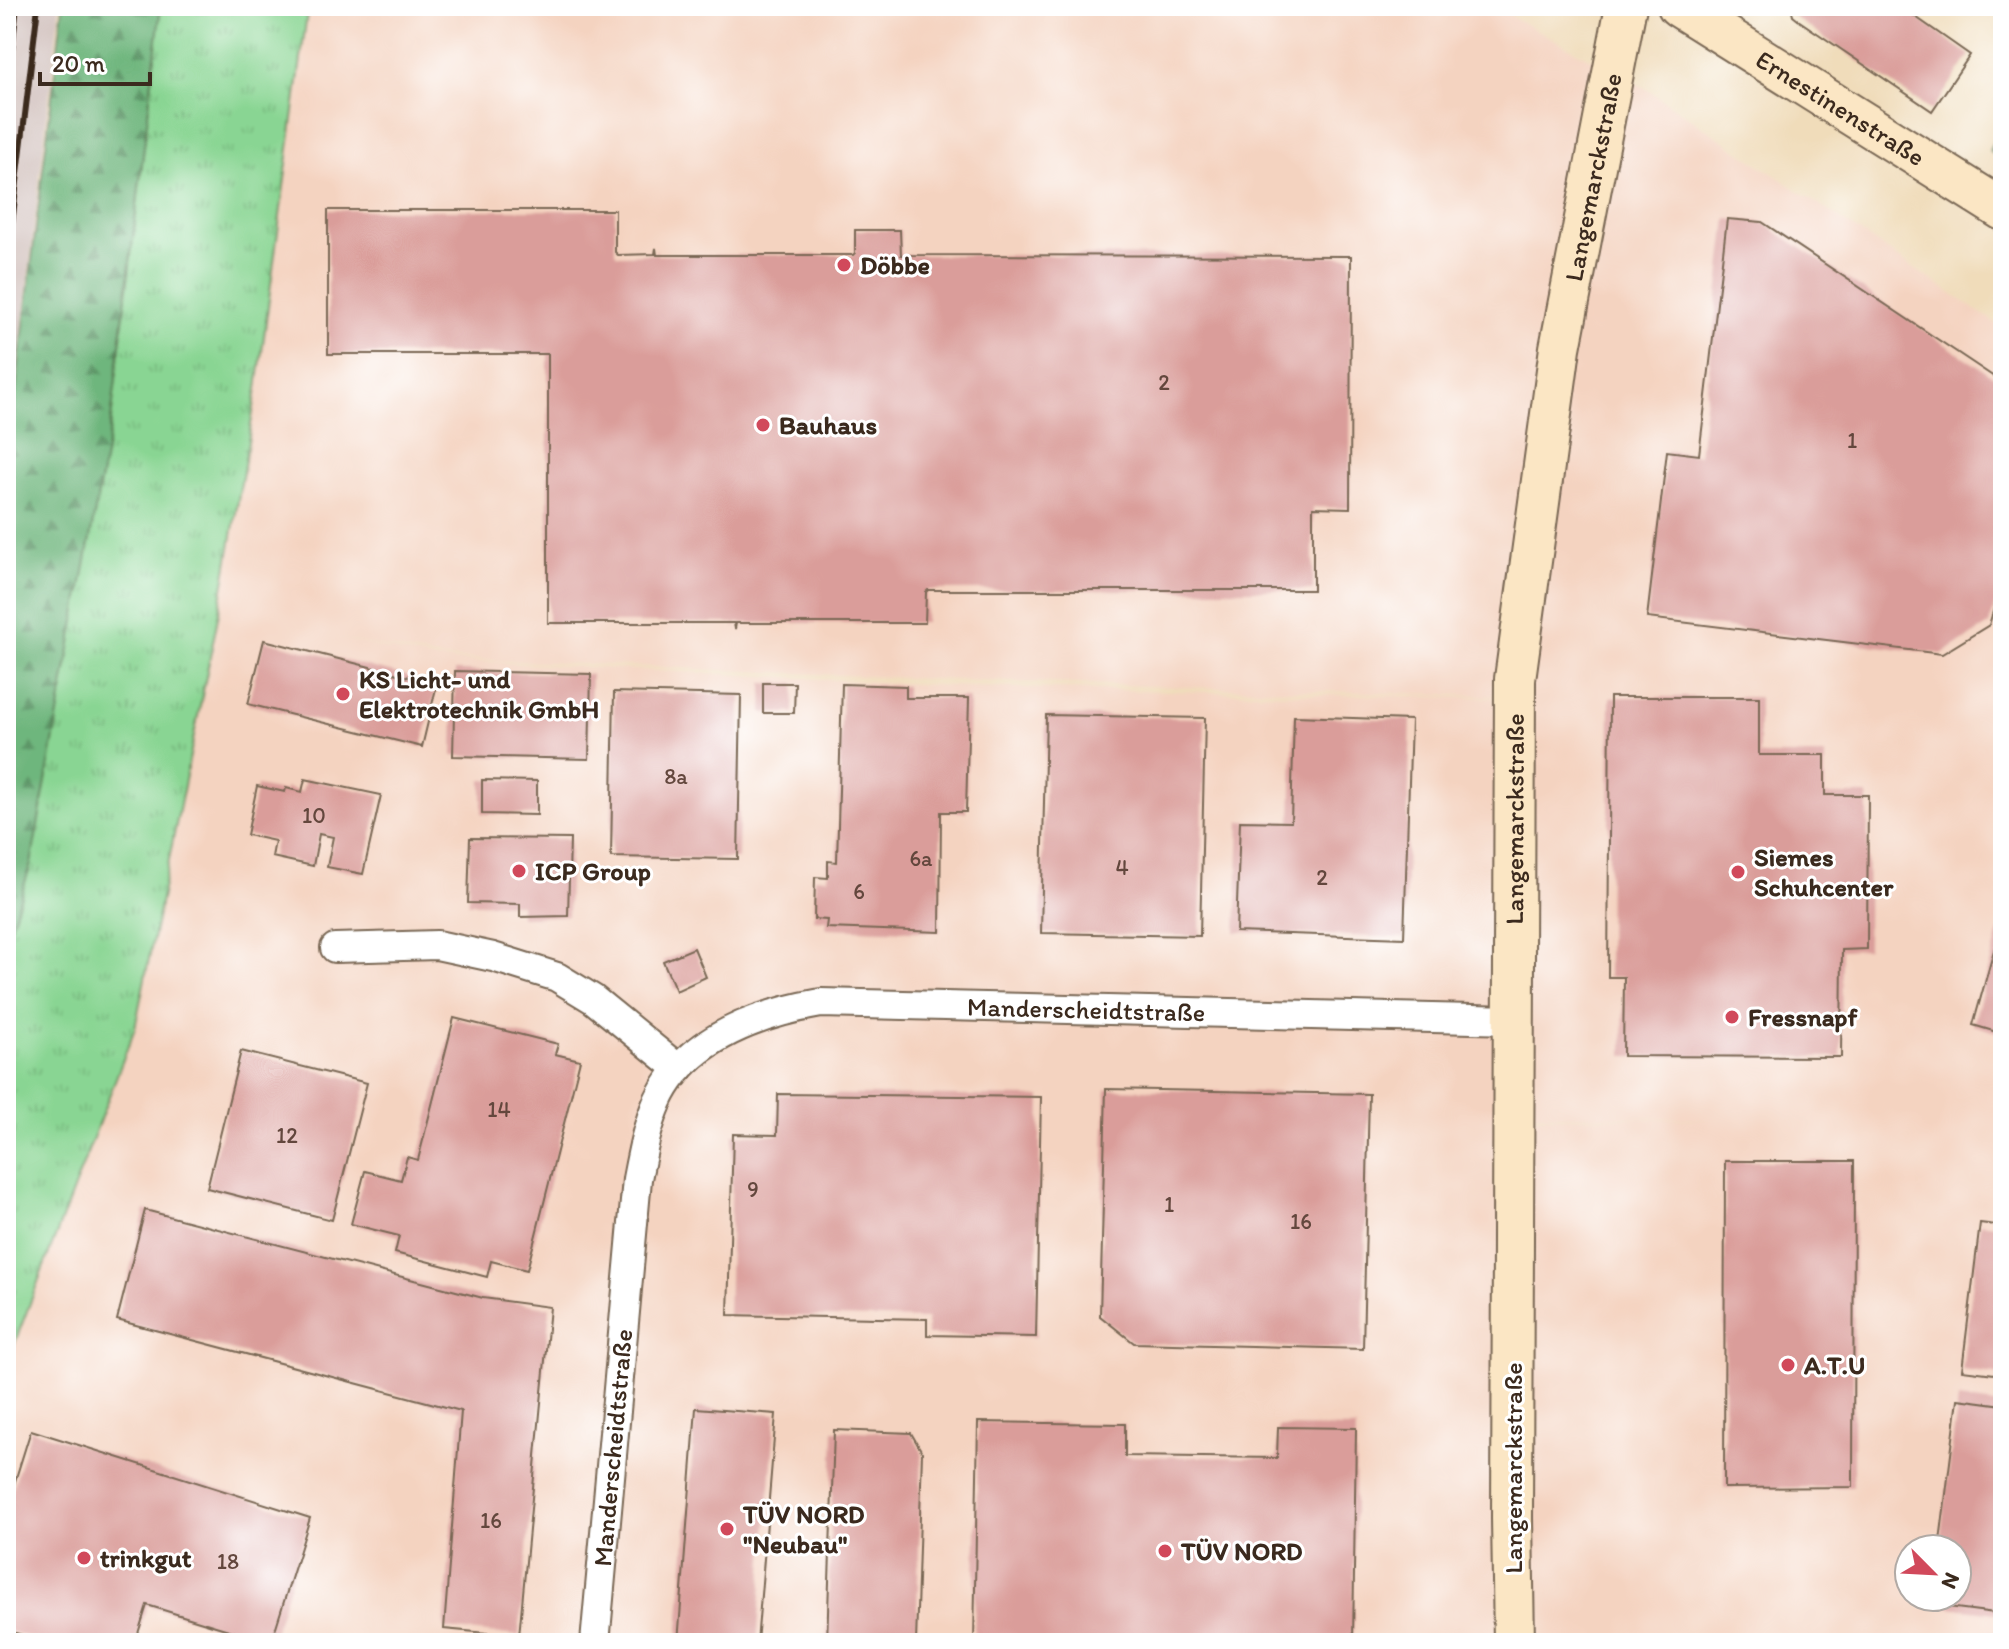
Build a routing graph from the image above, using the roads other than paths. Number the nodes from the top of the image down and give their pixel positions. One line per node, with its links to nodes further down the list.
1 (1626, 6): 5 (street, Langemarckstraße)
2 (1678, 6): 3 (street, Ernestinenstraße)
3 (2003, 210)
4 (335, 948): 6 (street)
5 (1513, 1020): 6 (street, Manderscheidtstraße); 8 (street, Langemarckstraße)
6 (679, 1069): 7 (street, Manderscheidtstraße)
7 (595, 1643)
8 (1514, 1643)

